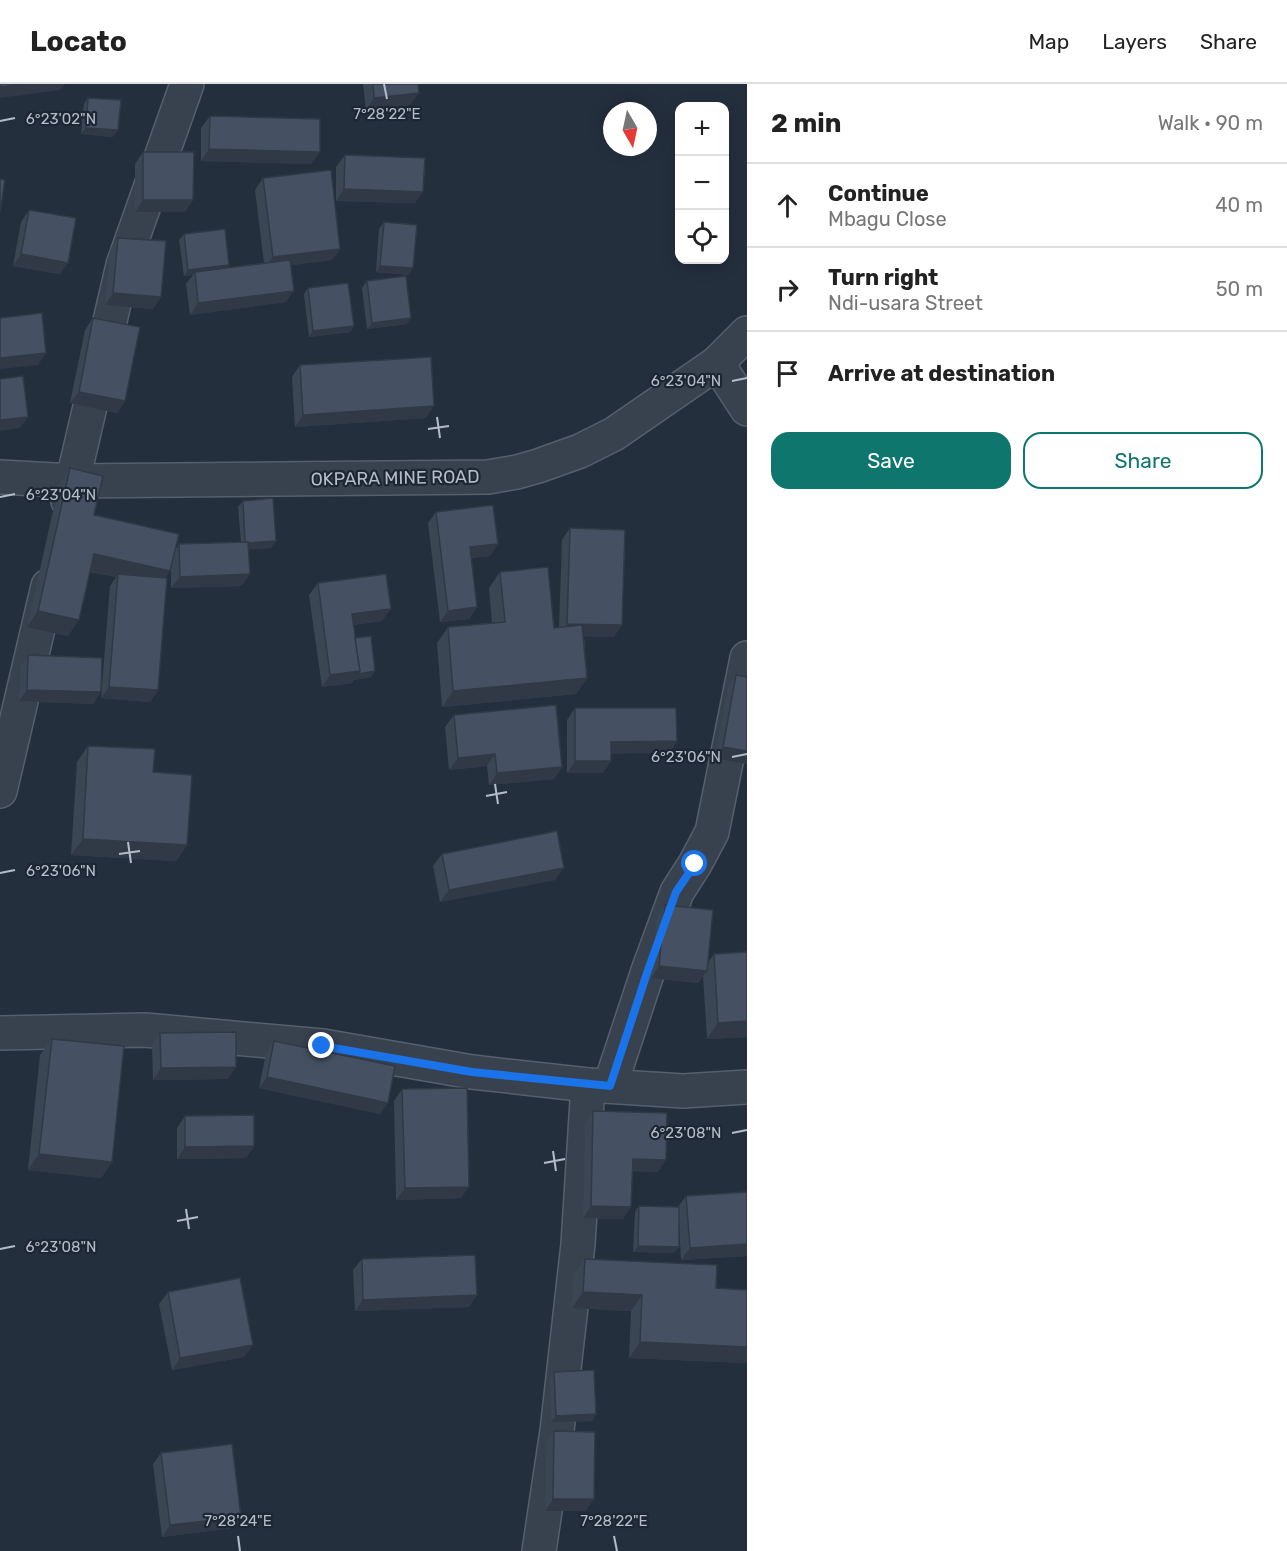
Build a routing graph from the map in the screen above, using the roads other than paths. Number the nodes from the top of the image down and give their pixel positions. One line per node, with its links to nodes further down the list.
1 (187, 84): 6 (street)
2 (747, 333): 3 (street, OKPARA MINE ROAD)
3 (717, 363): 4 (street); 6 (street, OKPARA MINE ROAD)
4 (747, 409)
5 (0, 477): 6 (street, OKPARA MINE ROAD)
6 (73, 481): 7 (street)
7 (62, 527)
8 (54, 561): 10 (street)
9 (747, 658): 12 (street)
10 (0, 792)
11 (0, 1034): 12 (street)
12 (599, 1086): 13 (street); 14 (street)
13 (747, 1088)
14 (539, 1551)

